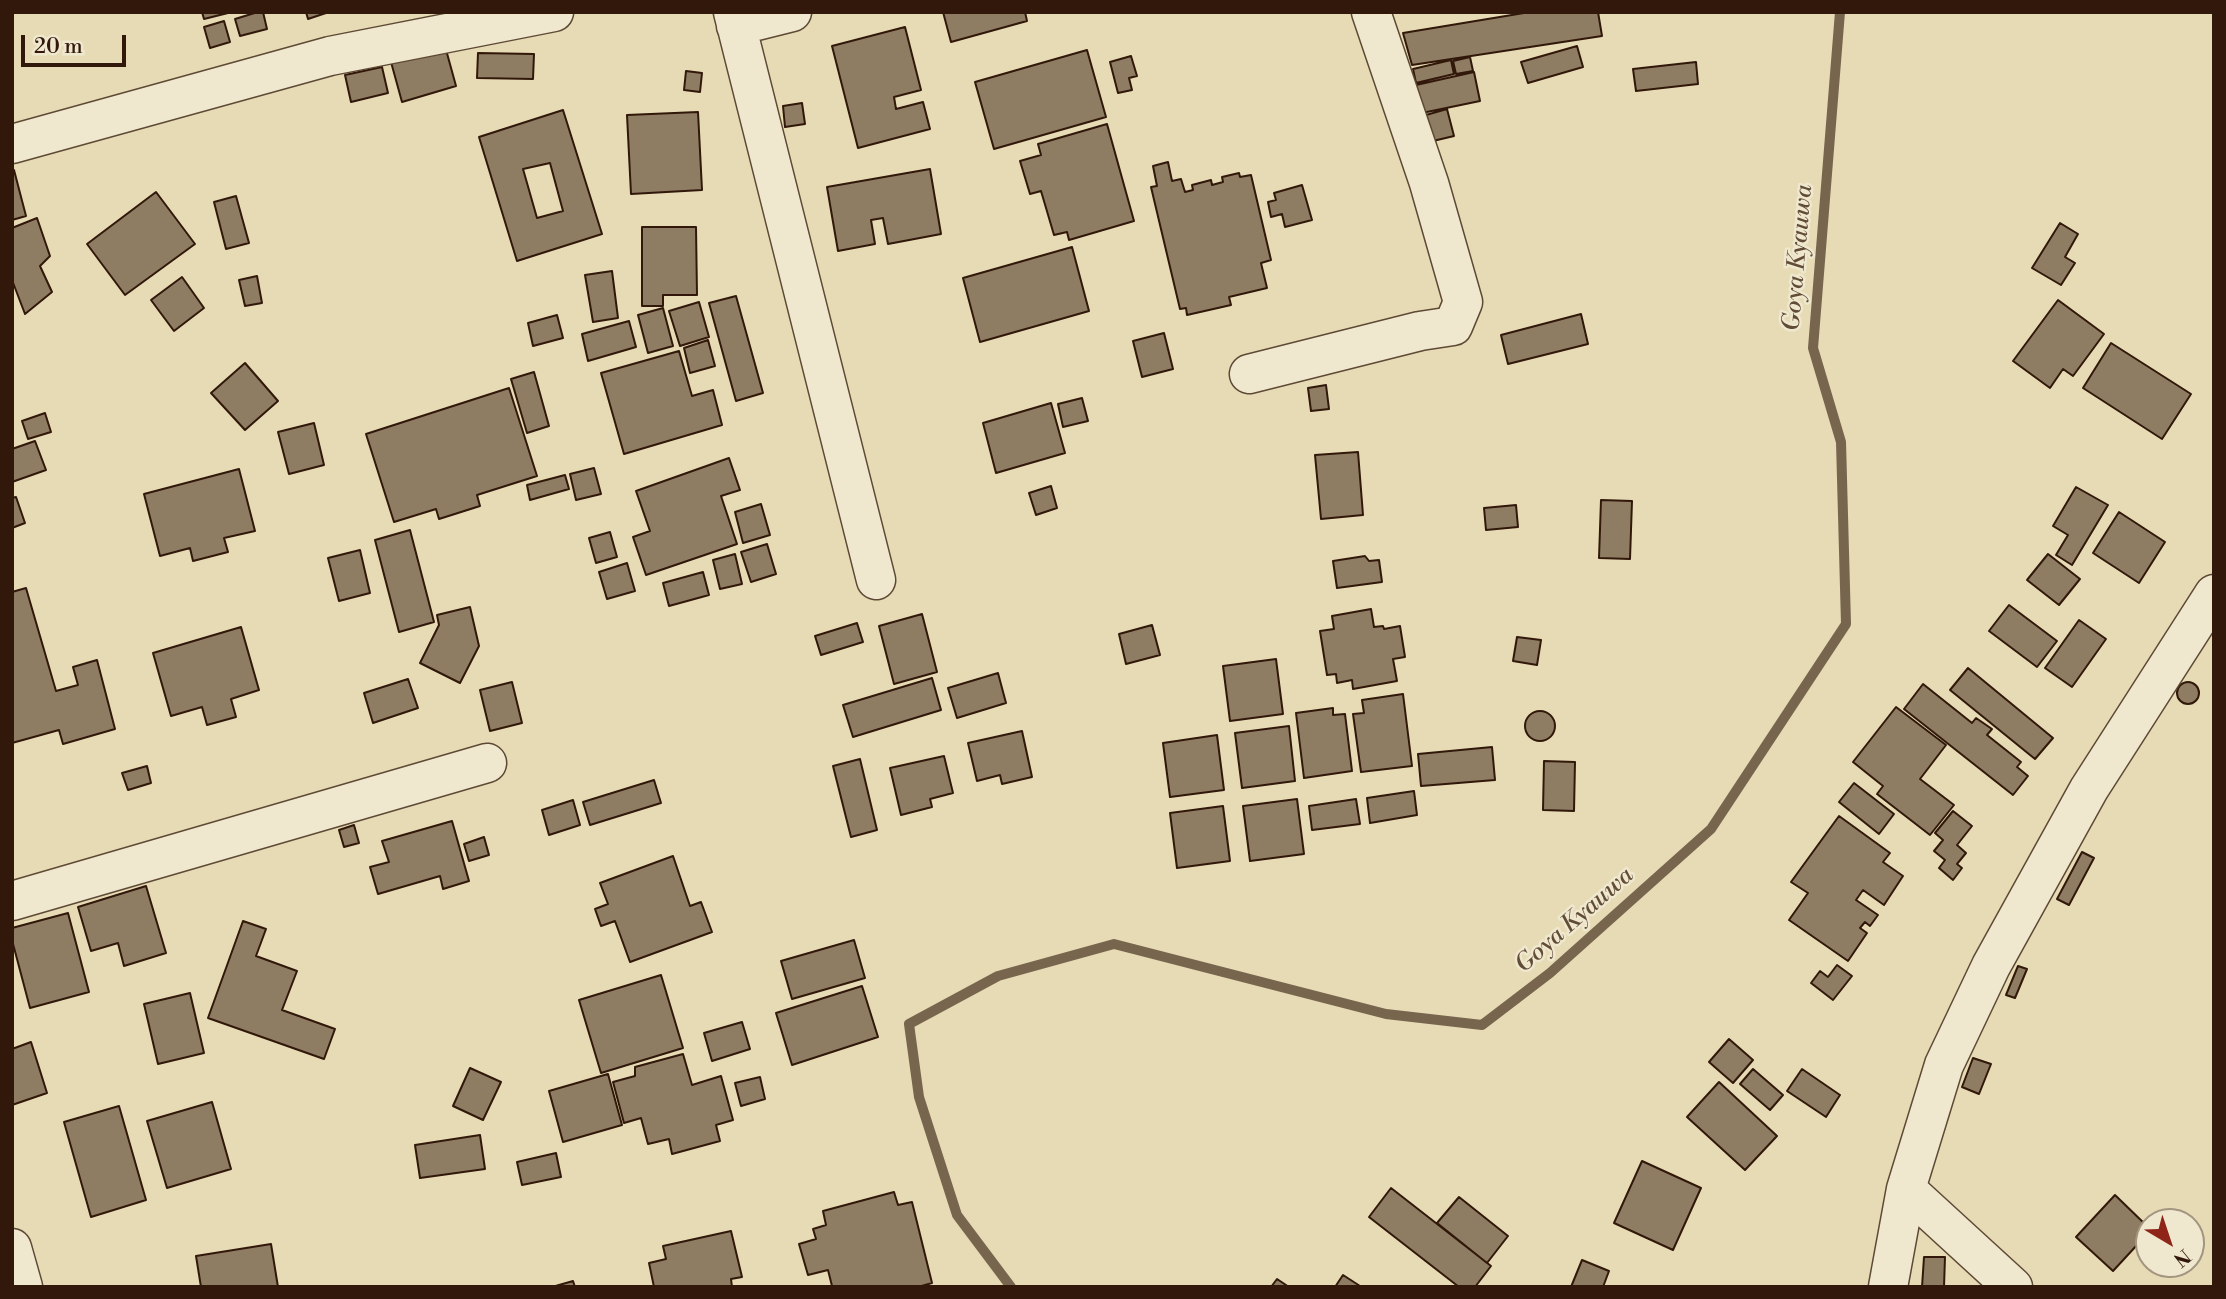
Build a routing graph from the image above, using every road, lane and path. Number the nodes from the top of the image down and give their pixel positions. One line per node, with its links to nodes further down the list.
1 (554, 12): 5 (street)
2 (792, 12): 4 (street)
3 (1371, 12): 6 (street)
4 (734, 19): 7 (street)
5 (12, 144)
6 (1249, 374)
7 (876, 580)
8 (2214, 594): 11 (street)
9 (487, 763): 10 (street)
10 (12, 901)
11 (1906, 1189): 14 (street); 15 (street)
12 (12, 1248): 13 (street)
13 (23, 1287)
14 (1888, 1287)
15 (2013, 1287)

